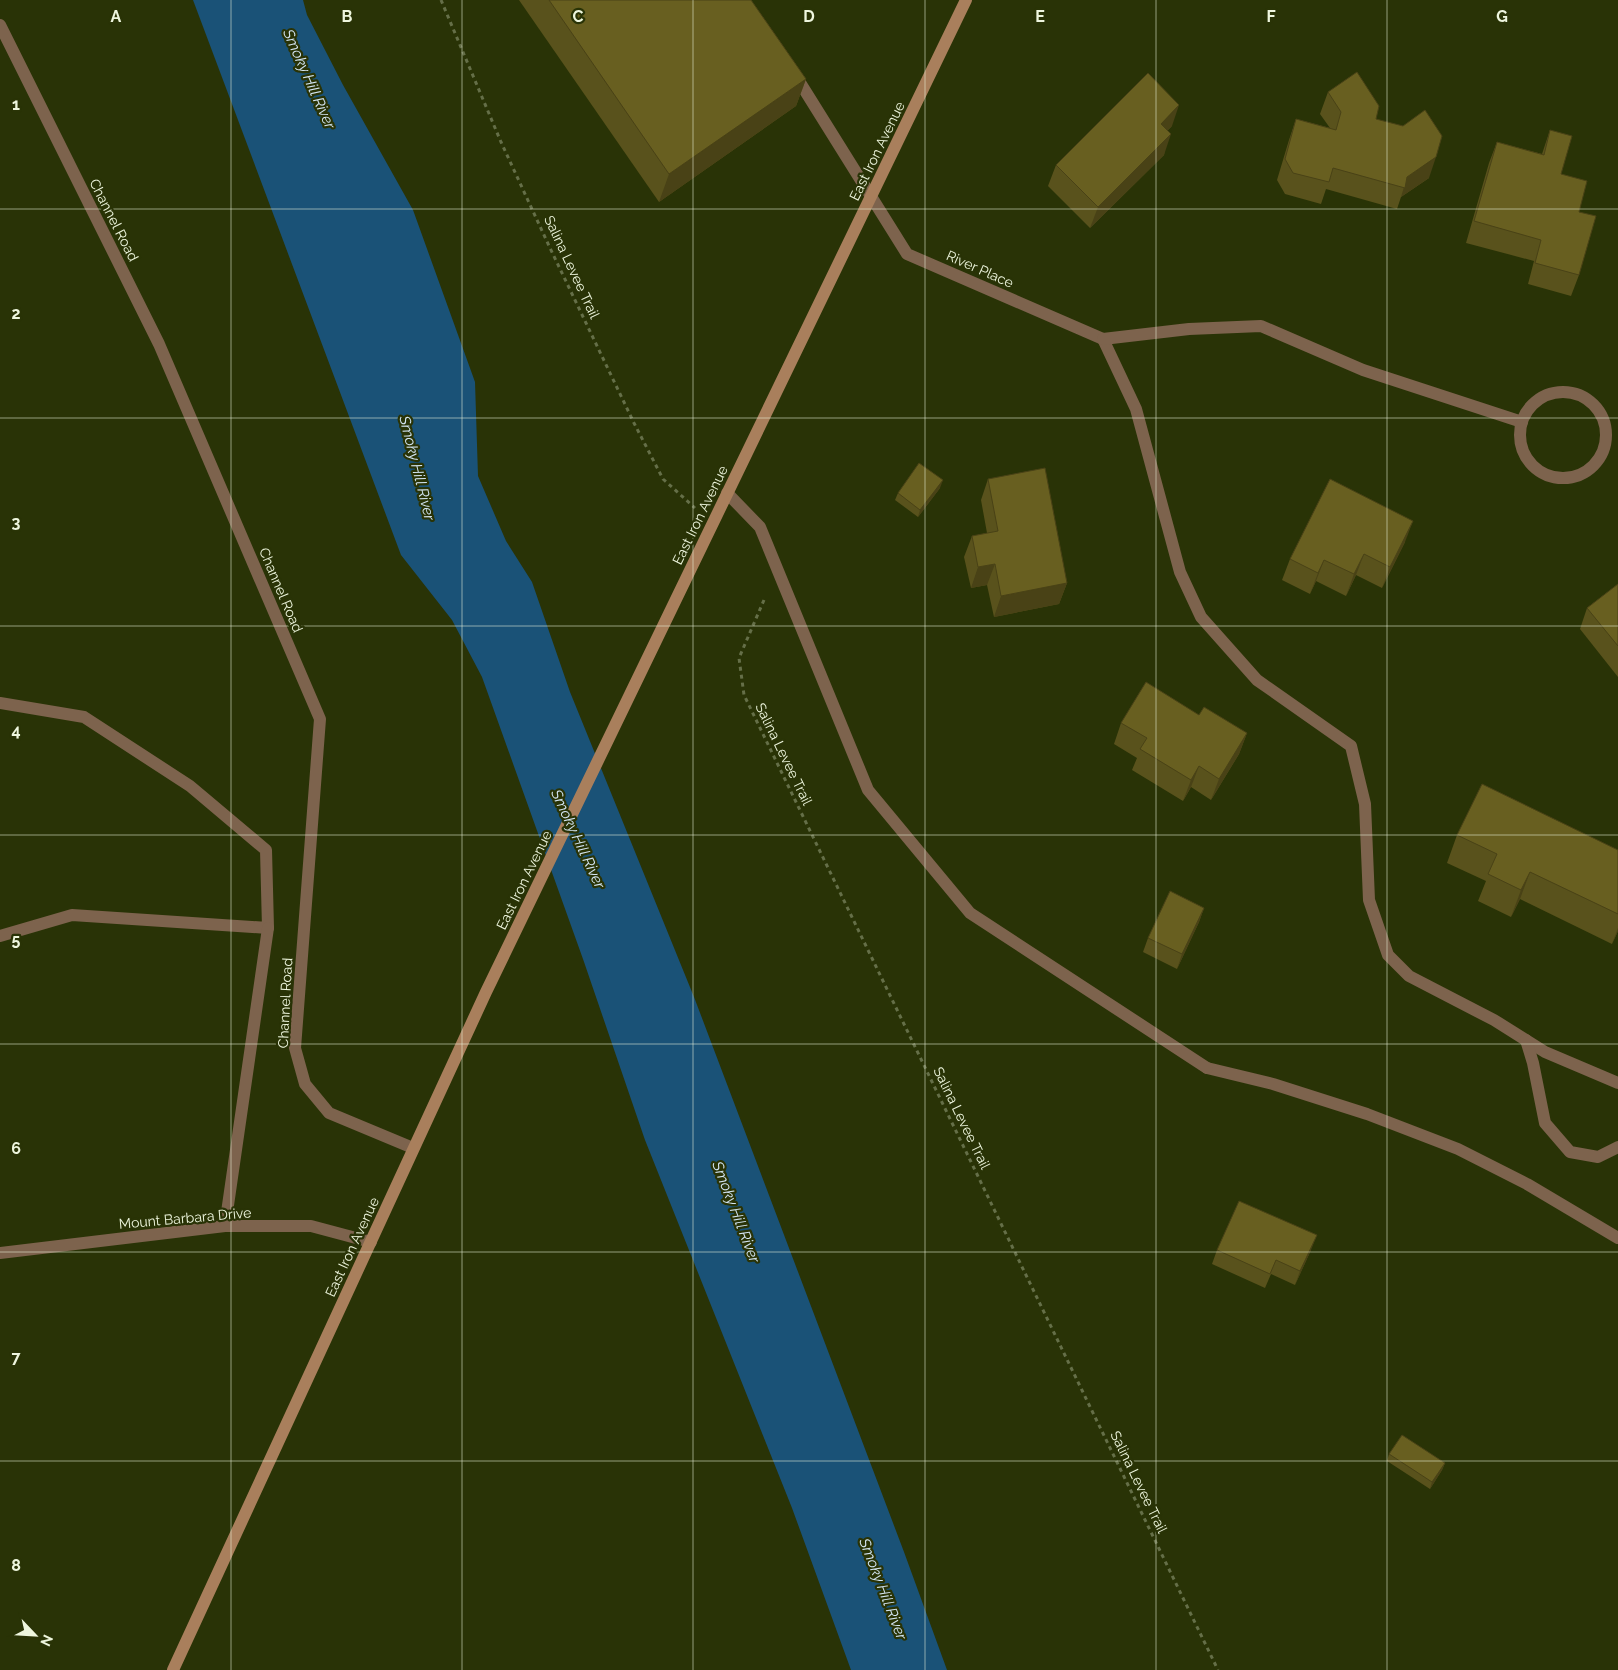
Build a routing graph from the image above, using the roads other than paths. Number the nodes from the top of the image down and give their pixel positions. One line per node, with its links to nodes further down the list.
1 (966, 0): 4 (street, East Iron Avenue)
2 (0, 25): 14 (street, Channel Road)
3 (790, 66): 4 (street, River Place)
4 (871, 197): 5 (street, River Place); 7 (street, East Iron Avenue)
5 (1102, 340): 6 (street); 11 (street)
6 (1522, 422): 6 (street)
7 (727, 493): 14 (street, East Iron Avenue); 16 (street)
8 (0, 703): 9 (street)
9 (268, 928): 10 (street); 15 (street)
10 (0, 936)
11 (1526, 1040): 12 (street); 13 (street)
12 (1618, 1083)
13 (1618, 1147)
14 (413, 1148): 17 (street, East Iron Avenue)
15 (225, 1226): 17 (street, Mount Barbara Drive); 18 (street, Mount Barbara Drive)
16 (1618, 1238)
17 (370, 1242): 19 (street, East Iron Avenue)
18 (0, 1253)
19 (173, 1670)

